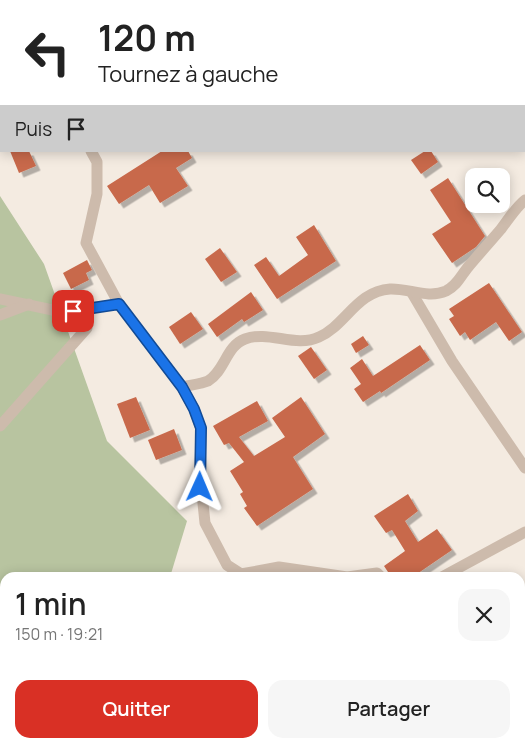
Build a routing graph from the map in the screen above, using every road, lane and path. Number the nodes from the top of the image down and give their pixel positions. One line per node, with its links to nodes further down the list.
1 (92, 152): 6 (street)
2 (525, 200): 3 (street)
3 (412, 292): 9 (street); 11 (street)
4 (0, 299): 5 (street)
5 (29, 304): 7 (street); 8 (street)
6 (119, 304): 7 (street); 9 (street)
7 (84, 310): 10 (street)
8 (0, 315)
9 (182, 387): 13 (street)
10 (0, 426)
11 (525, 468)
12 (525, 532): 16 (street)
13 (233, 572)
14 (253, 572): 15 (street)
15 (313, 572)
16 (451, 572)

